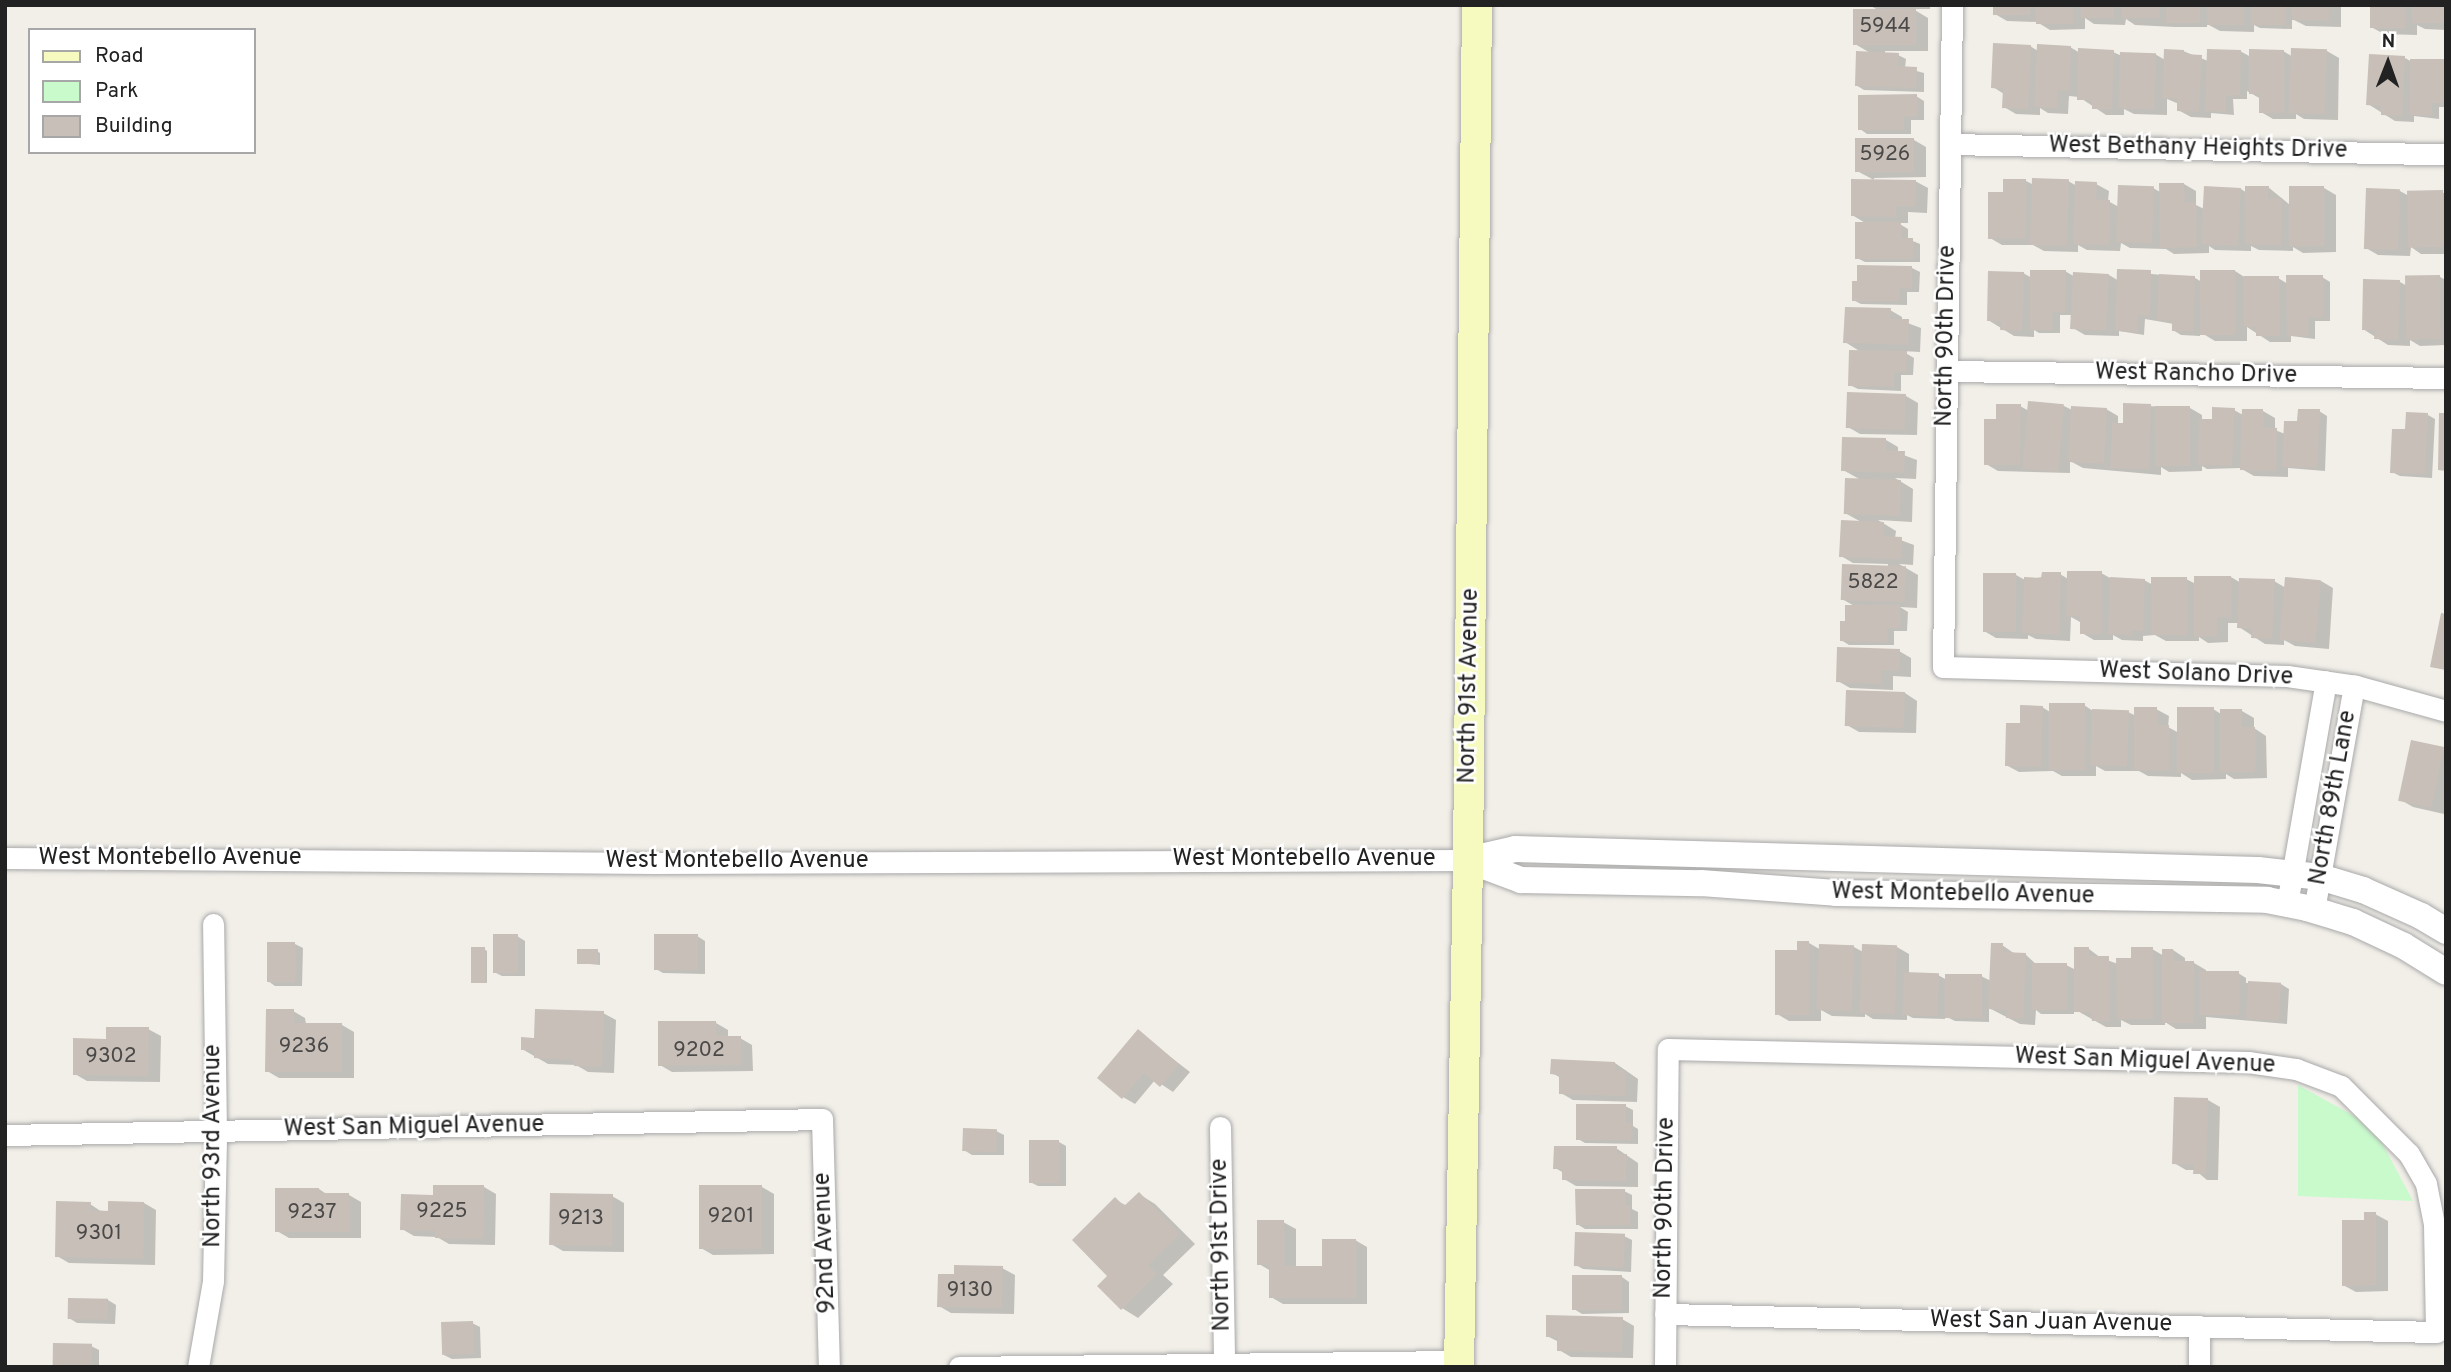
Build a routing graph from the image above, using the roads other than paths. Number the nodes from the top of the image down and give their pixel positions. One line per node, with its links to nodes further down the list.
1 (1477, 5): 12 (main road, North 91st Avenue)
2 (1952, 5): 3 (street, North 90th Drive)
3 (1950, 144): 4 (street, West Bethany Heights Drive); 5 (street, North 90th Drive)
4 (2446, 154)
5 (1947, 371): 6 (street, West Rancho Drive); 7 (street, North 90th Drive)
6 (2446, 379)
7 (1943, 667): 8 (street, West Solano Drive)
8 (2326, 681): 9 (street, West Solano Drive); 13 (street, North 89th Lane)
9 (2354, 686): 10 (street, West Solano Drive); 14 (street, North 89th Lane)
10 (2446, 711)
11 (5, 858): 12 (street, West Montebello Avenue)
12 (1468, 860): 13 (street, West Montebello Avenue); 15 (street, West Montebello Avenue); 29 (main road, North 91st Avenue)
13 (2292, 874): 14 (street, West Montebello Avenue); 15 (street, North 89th Lane)
14 (2320, 877): 16 (street, North 89th Lane); 18 (street, West Montebello Avenue)
15 (2287, 904): 16 (street, West Montebello Avenue)
16 (2314, 910): 19 (street, West Montebello Avenue)
17 (213, 924): 23 (street, North 93rd Avenue)
18 (2446, 931)
19 (2446, 972)
20 (1668, 1049): 25 (street, North 90th Drive); 27 (street, West San Miguel Avenue)
21 (822, 1119): 23 (street, West San Miguel Avenue); 31 (street, 92nd Avenue)
22 (1220, 1127): 28 (street, North 91st Drive)
23 (216, 1132): 24 (street, West San Miguel Avenue); 30 (street, North 93rd Avenue)
24 (5, 1135)
25 (1665, 1314): 26 (street, West San Juan Avenue); 33 (street, North 90th Drive)
26 (2199, 1326): 27 (street, West San Juan Avenue); 34 (street)
27 (2436, 1332)
28 (1224, 1363): 29 (street); 32 (street)
29 (1459, 1364)
30 (198, 1367)
31 (829, 1367)
32 (959, 1367)
33 (1665, 1367)
34 (2199, 1367)

